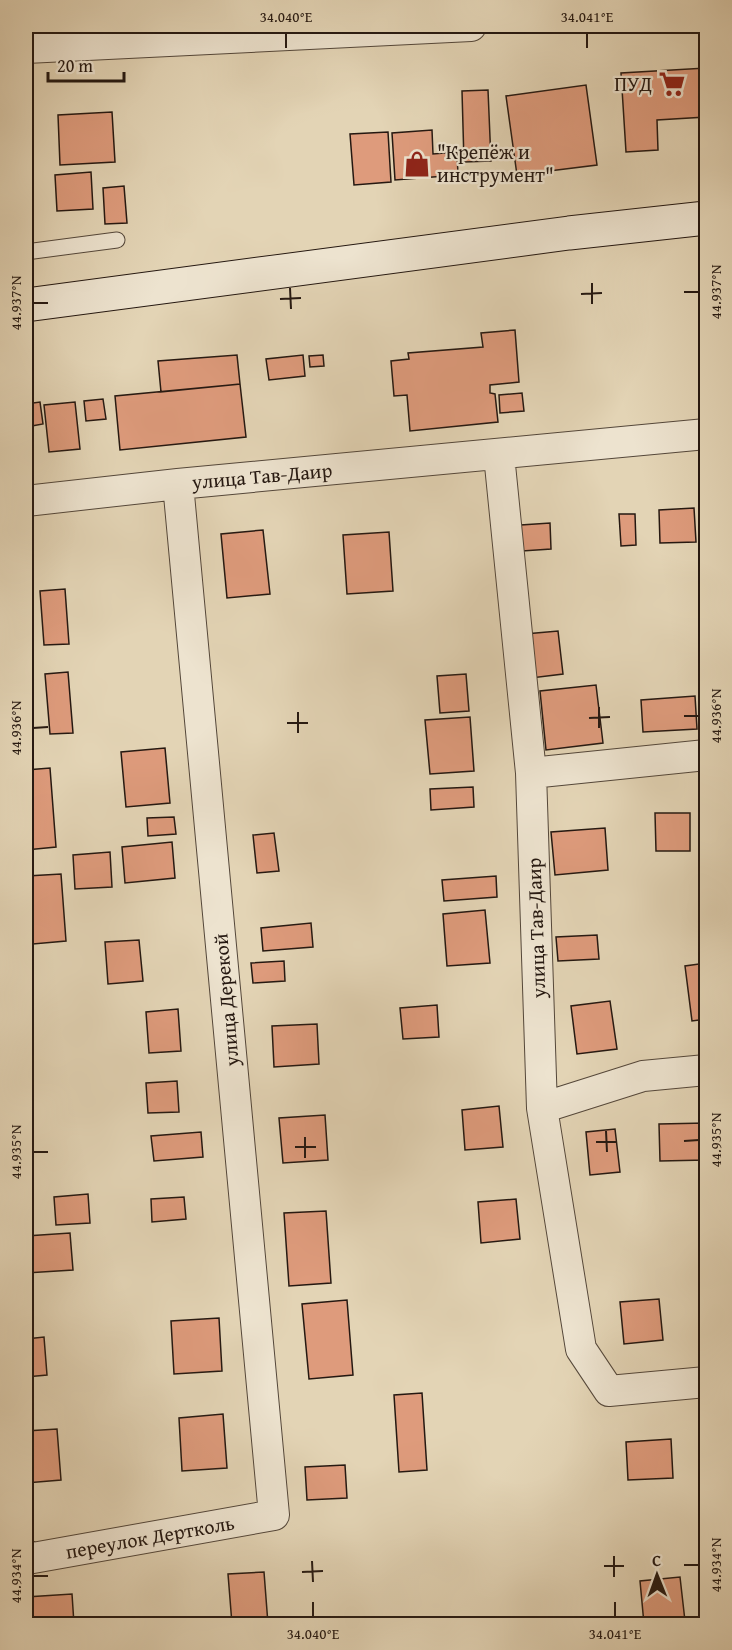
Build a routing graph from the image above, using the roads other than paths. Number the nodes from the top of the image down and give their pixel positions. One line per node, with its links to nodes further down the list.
1 (471, 26): 2 (street)
2 (26, 48)
3 (706, 218): 6 (main road)
4 (117, 240): 5 (lane)
5 (26, 252)
6 (26, 305)
7 (706, 434): 8 (street, улица Тав-Даир)
8 (499, 455): 9 (street, улица Тав-Даир); 12 (street, улица Тав-Даир)
9 (178, 484): 10 (street, улица Тав-Даир); 16 (street, улица Дерекой)
10 (26, 501)
11 (706, 755): 12 (street)
12 (531, 773): 14 (street, улица Тав-Даир)
13 (706, 1070): 14 (street)
14 (542, 1108): 15 (street, улица Тав-Даир)
15 (706, 1382)
16 (274, 1515): 17 (street, переулок Дертколь)
17 (26, 1556)

